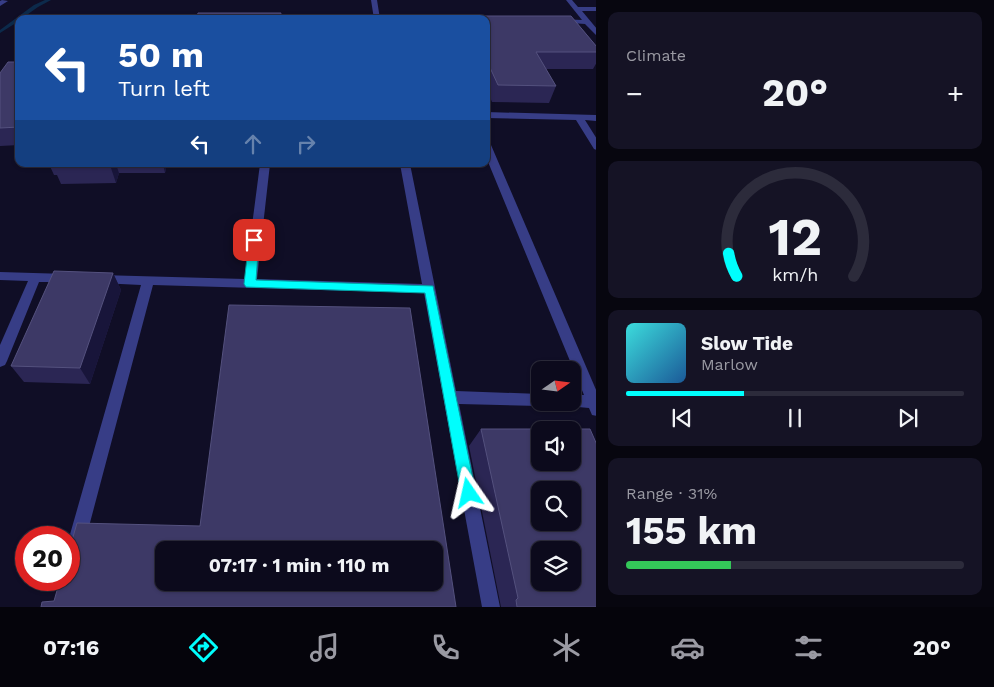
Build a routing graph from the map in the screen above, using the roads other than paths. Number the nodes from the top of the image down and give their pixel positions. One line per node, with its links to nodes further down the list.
1 (374, 0): 5 (lane)
2 (569, 0): 3 (lane)
3 (576, 9): 4 (lane); 7 (lane)
4 (596, 9)
5 (377, 15)
6 (550, 21): 7 (lane)
7 (591, 25): 8 (lane)
8 (596, 34)
9 (490, 115): 10 (lane)
10 (578, 117): 11 (lane); 12 (lane)
11 (596, 118)
12 (596, 147)
13 (490, 154): 25 (lane)
14 (265, 167): 19 (lane)
15 (406, 167): 20 (lane)
16 (0, 276): 17 (lane)
17 (35, 278): 18 (lane); 21 (lane)
18 (148, 281): 19 (lane); 26 (lane)
19 (250, 284): 20 (lane)
20 (429, 289): 22 (lane)
21 (0, 361)
22 (450, 398): 23 (lane); 27 (lane)
23 (531, 400)
24 (581, 402): 25 (lane)
25 (596, 405)
26 (80, 528)
27 (490, 607)

